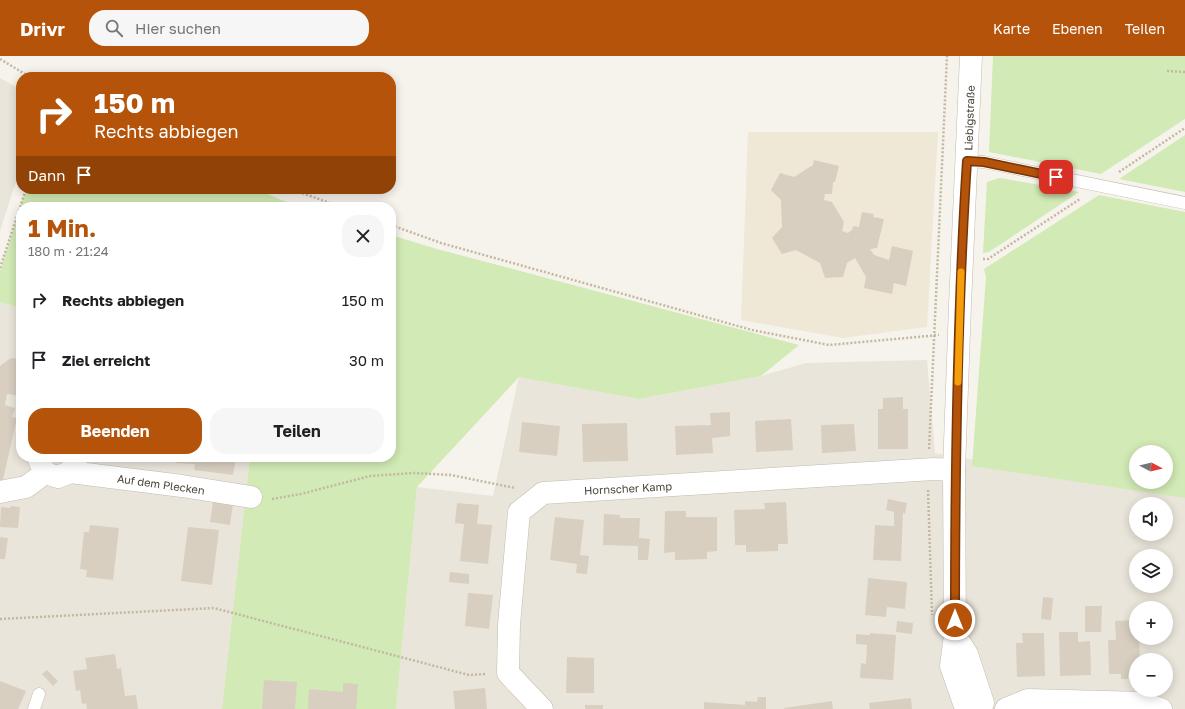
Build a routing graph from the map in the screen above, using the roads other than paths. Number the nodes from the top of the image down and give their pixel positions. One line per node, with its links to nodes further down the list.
1 (971, 56): 2 (street, Liebigstraße)
2 (967, 161): 3 (lane); 6 (street, Liebigstraße)
3 (1185, 203)
4 (41, 465): 5 (street, Auf dem Plecken); 7 (street, Auf dem Plecken)
5 (74, 465): 8 (street, Auf dem Plecken)
6 (954, 470): 10 (street, Liebigstraße); 12 (street, Hornscher Kamp)
7 (0, 492)
8 (251, 497)
9 (39, 694): 11 (lane)
10 (977, 707)
11 (34, 709)
12 (542, 709)
13 (1006, 709): 14 (street)
14 (1161, 709)

